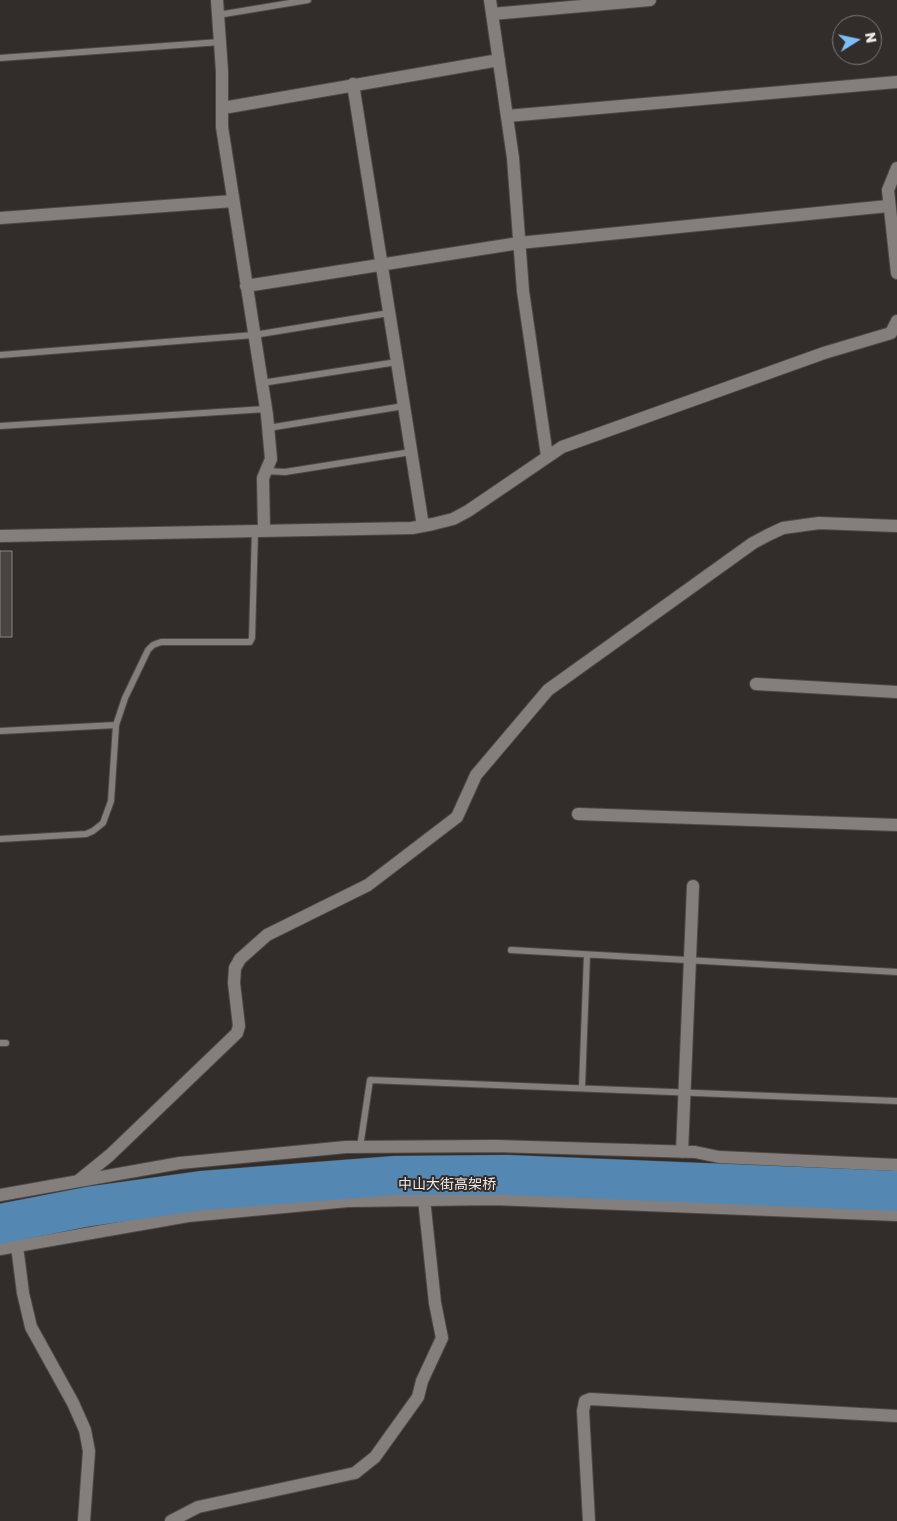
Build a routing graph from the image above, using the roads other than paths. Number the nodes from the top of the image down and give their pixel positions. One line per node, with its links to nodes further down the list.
1 (217, 0): 5 (street)
2 (308, 0): 5 (lane)
3 (490, 0): 6 (street)
4 (650, 0): 6 (street)
5 (218, 14): 7 (street)
6 (492, 14): 9 (street)
7 (220, 42): 8 (lane); 12 (street)
8 (0, 58)
9 (498, 60): 11 (street); 13 (street)
10 (897, 82): 13 (street)
11 (353, 84): 12 (street); 19 (street)
12 (223, 108): 15 (street)
13 (506, 116): 18 (street)
14 (897, 168): 16 (street)
15 (233, 201): 17 (street); 21 (street)
16 (888, 206): 18 (street); 20 (street)
17 (0, 218)
18 (519, 243): 19 (street); 34 (street)
19 (381, 264): 21 (street); 22 (street)
20 (897, 273)
21 (246, 286): 24 (street)
22 (389, 313): 24 (lane); 27 (street)
23 (897, 320): 25 (street)
24 (254, 335): 26 (lane); 28 (street)
25 (894, 336): 34 (street)
26 (0, 355)
27 (397, 362): 28 (lane); 29 (street)
28 (262, 383): 30 (street)
29 (404, 406): 32 (lane); 33 (street)
30 (266, 409): 31 (lane); 32 (street)
31 (0, 426)
32 (268, 428): 35 (street)
33 (411, 452): 35 (lane); 36 (street)
34 (547, 456): 36 (street)
35 (265, 471): 38 (street)
36 (423, 526): 38 (street)
37 (897, 526): 58 (street)
38 (259, 530): 39 (street); 42 (lane)
39 (0, 536)
40 (756, 684): 41 (street)
41 (897, 692)
42 (116, 725): 43 (lane); 46 (lane)
43 (0, 731)
44 (578, 814): 45 (street)
45 (897, 824)
46 (0, 839)
47 (693, 886): 50 (street)
48 (511, 950): 49 (lane)
49 (587, 955): 50 (lane); 52 (lane)
50 (690, 961): 51 (lane); 53 (street)
51 (897, 972)
52 (582, 1087): 53 (lane); 55 (lane)
53 (684, 1091): 54 (lane); 56 (street)
54 (897, 1101)
55 (360, 1147): 56 (street); 58 (street)
56 (682, 1152): 57 (street)
57 (897, 1165)
58 (78, 1181): 60 (street)
59 (897, 1181): 63 (main road, 中山大街高架桥)
60 (0, 1195)
61 (424, 1200): 64 (street); 66 (street); 70 (street)
62 (897, 1201): 65 (main road, 中山大街高架桥)
63 (0, 1214)
64 (897, 1214)
65 (0, 1234)
66 (17, 1246): 67 (street); 69 (street)
67 (0, 1249)
68 (897, 1416): 71 (street)
69 (84, 1521)
70 (171, 1521)
71 (589, 1521)

